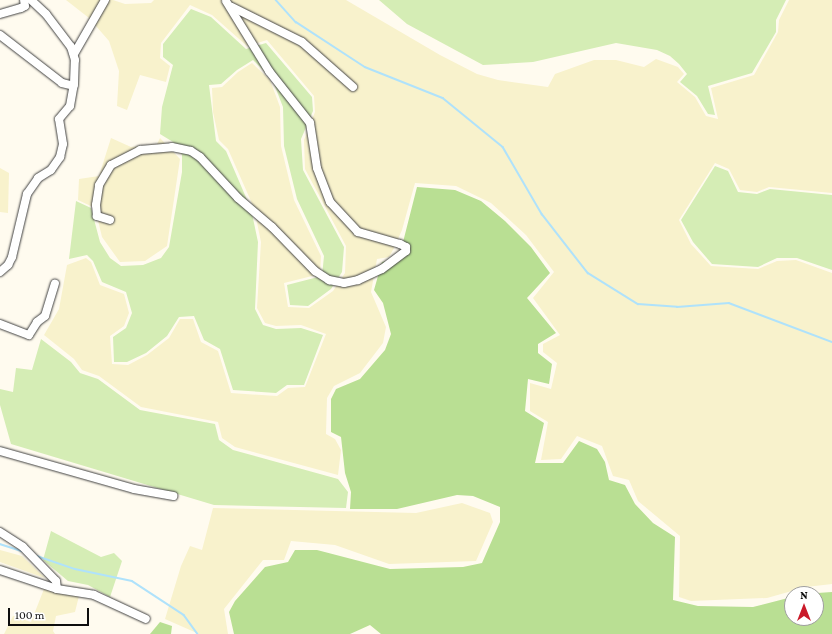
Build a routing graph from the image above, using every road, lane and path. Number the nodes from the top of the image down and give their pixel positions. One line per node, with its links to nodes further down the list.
1 (24, 0): 5 (street)
2 (31, 0): 7 (street)
3 (105, 0): 7 (street)
4 (226, 1): 9 (street); 10 (street)
5 (0, 14)
6 (0, 35): 8 (street)
7 (74, 54): 8 (street)
8 (74, 86): 11 (street)
9 (353, 86)
10 (110, 220)
11 (0, 272)
12 (55, 283): 13 (street)
13 (0, 324)
14 (0, 450): 15 (street)
15 (173, 496)
16 (0, 532): 18 (street)
17 (0, 570): 18 (street)
18 (57, 589): 19 (street)
19 (146, 619)

